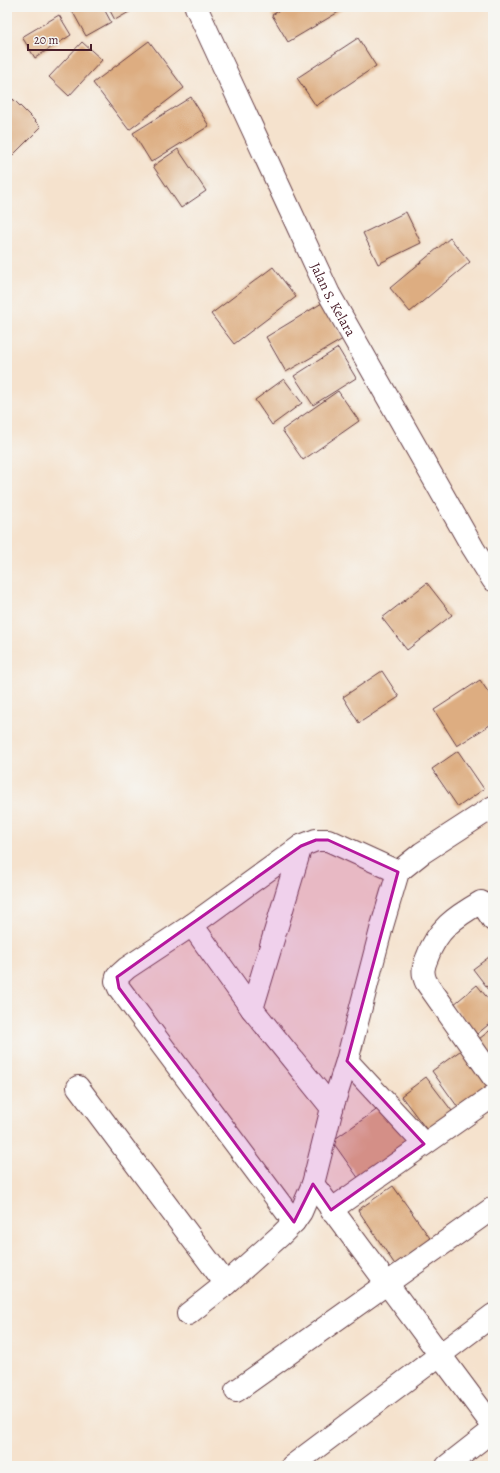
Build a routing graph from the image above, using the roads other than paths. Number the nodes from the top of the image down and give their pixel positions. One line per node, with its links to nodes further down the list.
1 (196, 7): 2 (street, Jalan S. Kelara)
2 (493, 580)
3 (493, 806): 5 (street)
4 (302, 846): 5 (street); 7 (street); 8 (street)
5 (398, 872): 9 (street)
6 (493, 920): 10 (street)
7 (192, 925): 8 (street); 18 (street)
8 (252, 1009): 13 (street)
9 (347, 1061): 13 (street); 14 (street)
10 (493, 1077)
11 (78, 1087): 20 (street)
12 (493, 1096): 14 (street)
13 (332, 1108): 15 (street)
14 (424, 1144): 17 (street)
15 (313, 1184): 17 (street); 18 (street)
16 (493, 1208): 19 (street)
17 (331, 1210): 19 (street)
18 (294, 1222): 20 (street)
19 (386, 1283): 23 (street); 24 (street)
20 (226, 1284): 21 (street)
21 (188, 1314)
22 (493, 1315): 23 (street)
23 (440, 1355): 25 (street); 27 (street)
24 (236, 1391)
25 (493, 1426)
26 (493, 1430): 28 (street)
27 (292, 1466)
28 (447, 1466)

